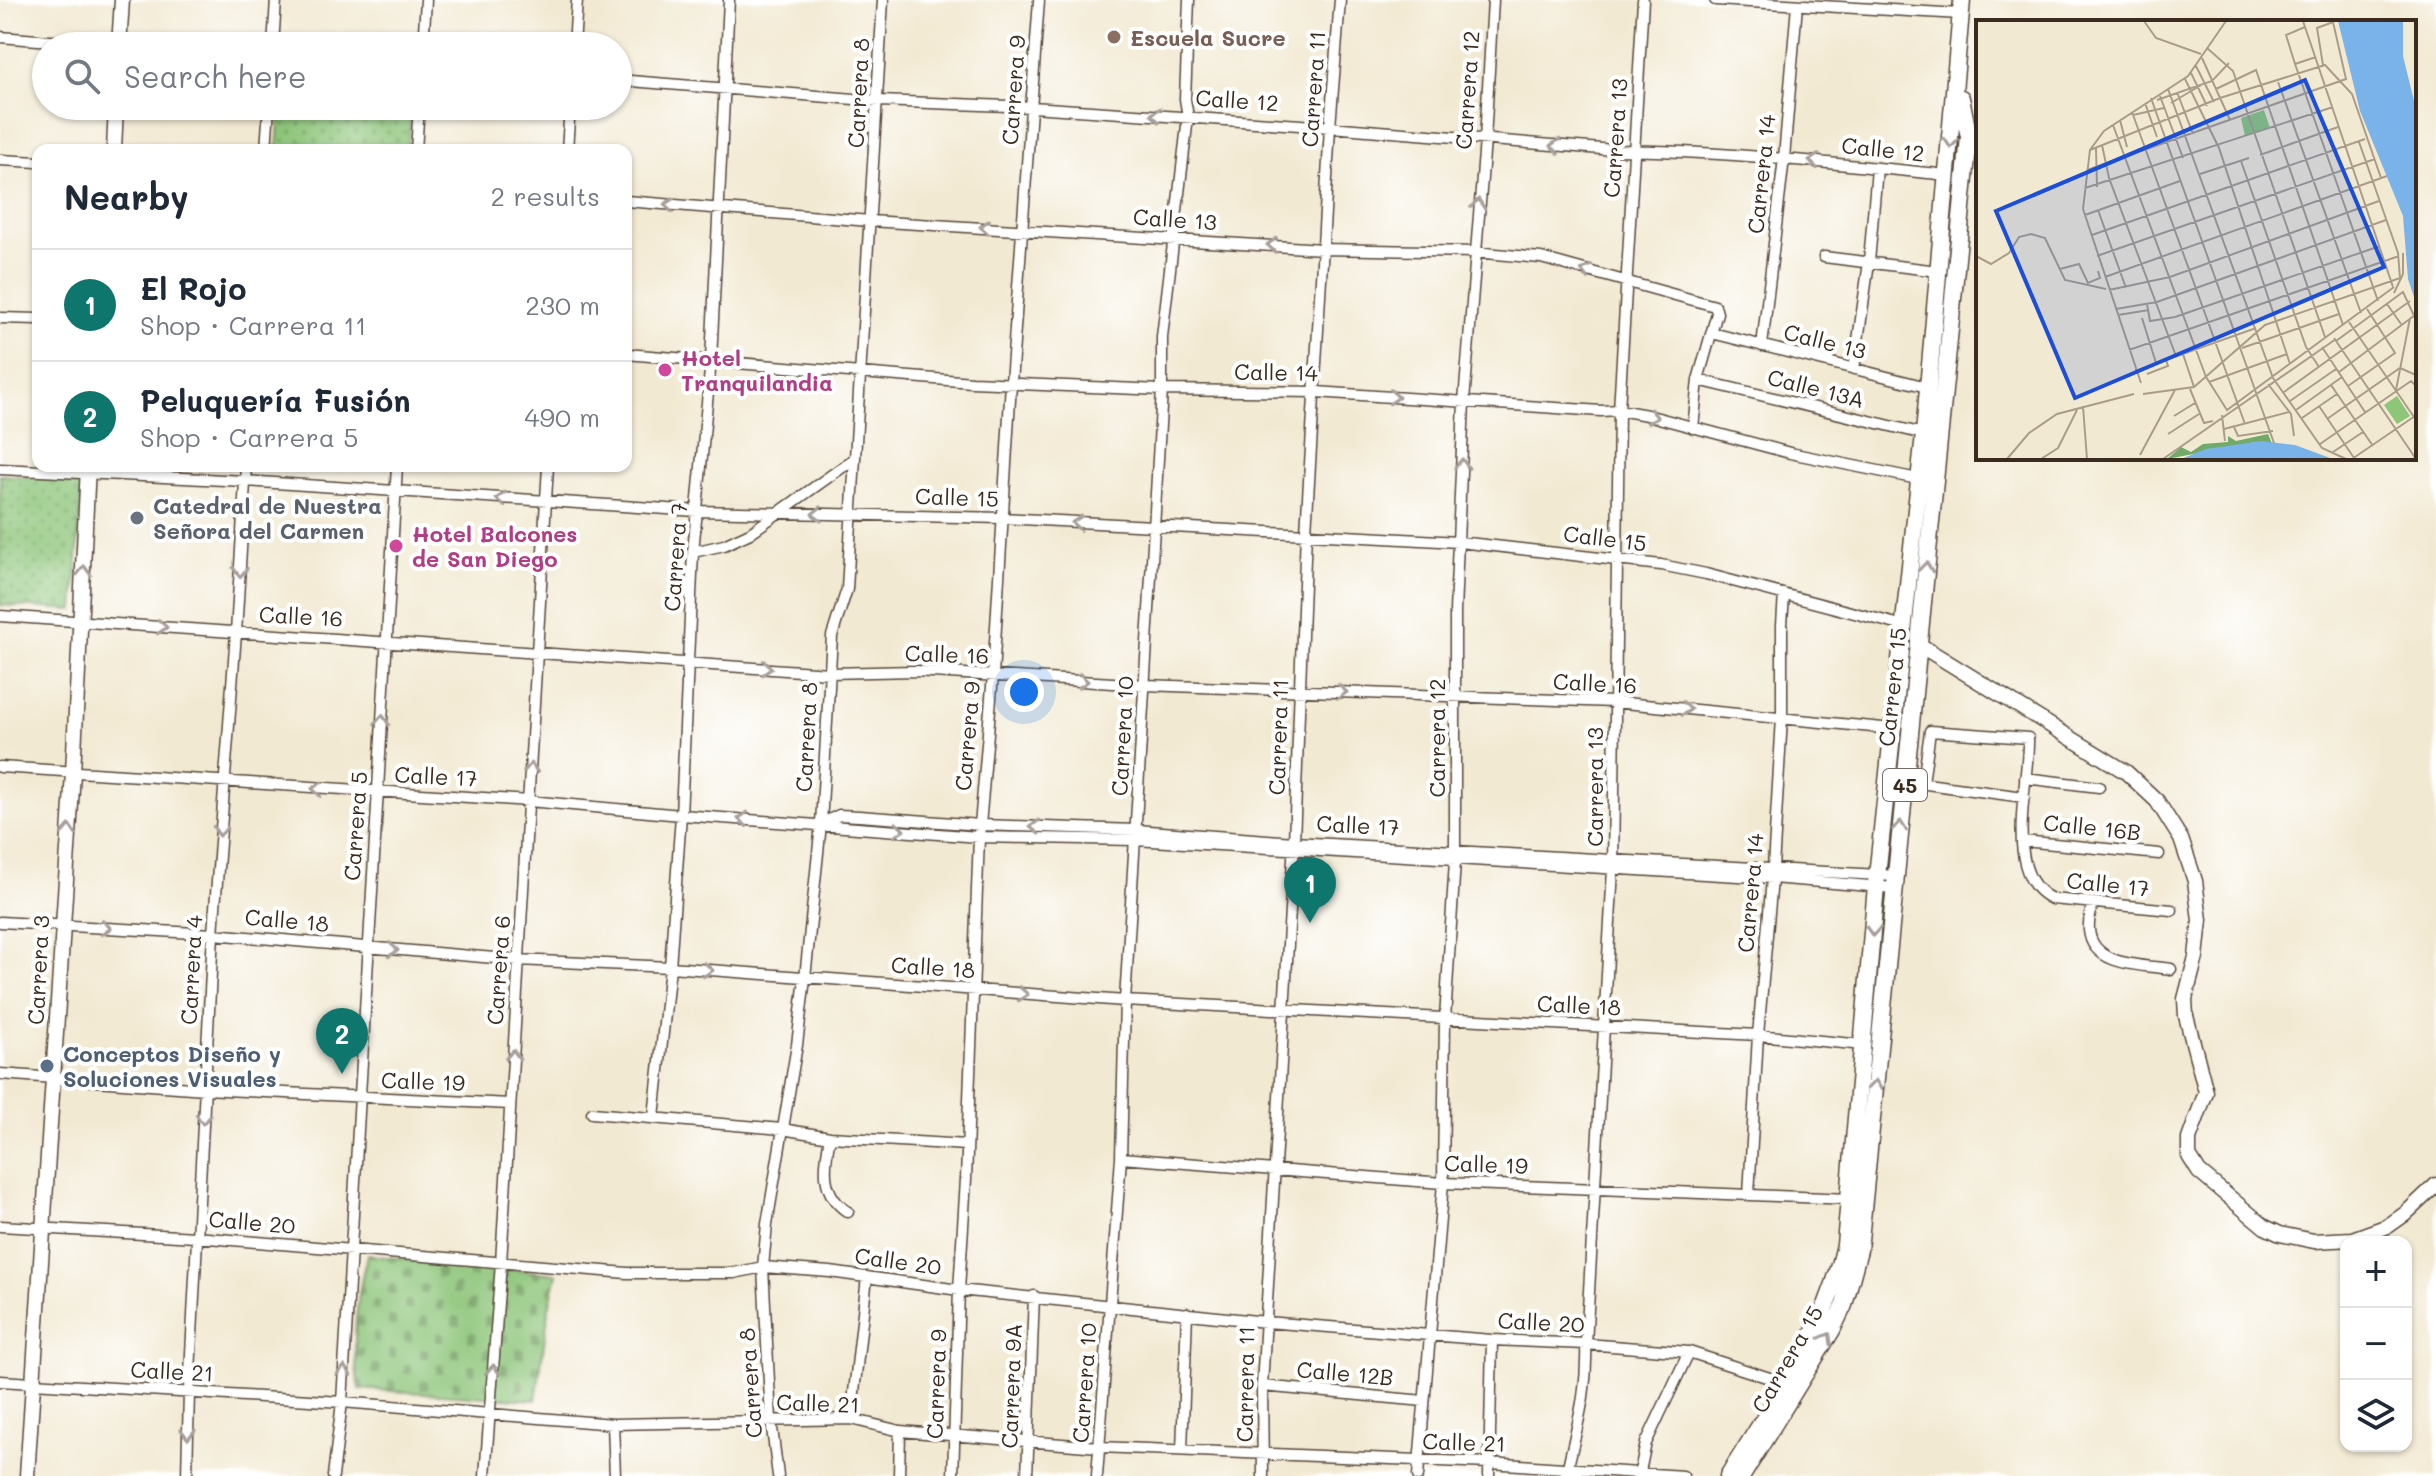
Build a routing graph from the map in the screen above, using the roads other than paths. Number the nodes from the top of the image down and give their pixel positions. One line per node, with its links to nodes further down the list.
1 (122, 0): 15 (main road)
2 (276, 0): 16 (street)
3 (426, 0): 17 (street)
4 (577, 0): 18 (street)
5 (729, 0): 23 (street, Carrera 7)
6 (883, 0): 24 (street, Carrera 8)
7 (1039, 0): 25 (street, Carrera 9)
8 (1189, 0): 26 (street, Carrera 10)
9 (1340, 0): 31 (street, Carrera 11)
10 (1493, 0): 32 (street, Carrera 12)
11 (1643, 0): 37 (street, Carrera 13)
12 (1718, 0): 13 (street)
13 (1797, 5): 14 (street); 38 (street, Carrera 14)
14 (1962, 7): 21 (main road, Carrera 15 / 45)
15 (118, 32)
16 (274, 32)
17 (424, 32)
18 (575, 32)
19 (0, 37): 20 (street)
20 (32, 39)
21 (1958, 65): 42 (main road, Carrera 15 / 45, one-way to 42); 98 (main road, Carrera 15 / 45, one-way to 21)
22 (632, 81): 23 (street, Calle 12)
23 (724, 87): 24 (street, Calle 12); 44 (street, Carrera 7)
24 (879, 101): 25 (street, Calle 12); 45 (street, Carrera 8)
25 (1032, 107): 26 (street, Calle 12, one-way to 25); 46 (street, Carrera 9)
26 (1188, 117): 31 (street, Calle 12); 47 (street, Carrera 10)
27 (115, 120): 33 (main road)
28 (268, 120): 34 (street)
29 (418, 120): 35 (street)
30 (569, 120): 36 (street)
31 (1330, 127): 32 (street, Calle 12); 48 (street, Carrera 11)
32 (1485, 140): 37 (street, Calle 12, one-way to 32); 49 (street, Carrera 12, one-way to 32)
33 (114, 144)
34 (266, 144)
35 (416, 144)
36 (567, 144)
37 (1634, 150): 38 (street, Calle 12); 53 (street, Carrera 13)
38 (1784, 158): 41 (street, Calle 12, one-way to 38); 57 (street, Carrera 14)
39 (0, 160): 40 (street)
40 (32, 162)
41 (1877, 168): 42 (street, Calle 12); 51 (street)
42 (1948, 175): 52 (main road, Carrera 15 / 45)
43 (632, 202): 44 (street, Calle 13, one-way to 43)
44 (719, 210): 45 (street, Calle 13); 59 (street, Carrera 7)
45 (870, 221): 46 (street, Calle 13, one-way to 45); 61 (street, Carrera 8)
46 (1022, 228): 47 (street, Calle 13); 63 (street, Carrera 9)
47 (1175, 239): 48 (street, Calle 13, one-way to 47); 65 (street, Carrera 10)
48 (1323, 249): 49 (street, Calle 13); 66 (street, Carrera 11)
49 (1474, 252): 53 (street, Calle 13, one-way to 49); 67 (street, Carrera 12)
50 (1824, 257): 51 (street)
51 (1869, 262): 52 (street); 60 (street)
52 (1938, 271): 64 (main road, Carrera 15 / 45)
53 (1625, 282): 56 (street, Calle 13); 68 (street, Carrera 13)
54 (0, 318): 55 (street)
55 (32, 319)
56 (1712, 333): 57 (street, Calle 13); 62 (street)
57 (1762, 346): 60 (street, Calle 13)
58 (632, 354): 59 (street, Calle 14)
59 (711, 360): 61 (street, Calle 14); 83 (street, Carrera 7)
60 (1854, 369): 64 (street, Calle 13)
61 (860, 371): 63 (street, Calle 14); 71 (street, Carrera 8)
62 (1698, 380): 69 (street); 70 (street, Calle 13A)
63 (1011, 383): 65 (street, Calle 14); 86 (street, Carrera 9)
64 (1927, 387): 70 (main road, Carrera 15 / 45)
65 (1162, 390): 66 (street, Calle 14); 87 (street, Carrera 10)
66 (1316, 392): 67 (street, Calle 14, one-way to 67); 88 (street, Carrera 11)
67 (1464, 402): 68 (street, Calle 14); 89 (street, Carrera 12, one-way to 67)
68 (1619, 410): 69 (street, Calle 14, one-way to 69); 91 (street, Carrera 13)
69 (1693, 428): 79 (street, Calle 14)
70 (1924, 434): 79 (main road, Carrera 15 / 45)
71 (854, 459): 84 (street, Carrera 8); 85 (street)
72 (0, 469): 73 (street, Calle 15)
73 (32, 469)
74 (88, 472): 94 (main road, Carrera 3, one-way to 74)
75 (127, 472): 80 (street, Calle 15)
76 (246, 472): 80 (street, Carrera 4)
77 (397, 472): 81 (street, Carrera 5)
78 (548, 472): 82 (street, Carrera 6)
79 (1918, 479): 95 (main road, Carrera 15 / 45)
80 (245, 481): 81 (street, Calle 15); 96 (street, Carrera 4, one-way to 96)
81 (396, 492): 82 (street, Calle 15, one-way to 81); 97 (street, Carrera 5)
82 (547, 503): 83 (street, Calle 15); 99 (street, Carrera 6)
83 (697, 511): 85 (street, Calle 15); 90 (street, Carrera 7)
84 (851, 514): 85 (street, Calle 15, one-way to 85); 86 (street, Calle 15); 101 (street, Carrera 8)
85 (775, 515): 90 (street)
86 (1002, 518): 87 (street, Calle 15, one-way to 86); 102 (street, Carrera 9)
87 (1154, 528): 88 (street, Calle 15); 103 (street, Carrera 10)
88 (1306, 532): 89 (street, Calle 15); 104 (street, Carrera 11)
89 (1459, 542): 91 (street, Calle 15); 105 (street, Carrera 12)
90 (693, 552): 100 (street, Carrera 7)
91 (1616, 558): 92 (street, Calle 15); 106 (street, Carrera 13)
92 (1784, 594): 95 (street, Calle 15); 107 (street, Carrera 14)
93 (0, 616): 94 (street, Calle 16)
94 (82, 621): 96 (street, Calle 16, one-way to 96); 110 (main road, Carrera 3)
95 (1904, 626): 108 (main road, Carrera 15 / 45)
96 (236, 633): 97 (street, Calle 16); 113 (street, Carrera 4)
97 (386, 641): 99 (street, Calle 16); 116 (street, Carrera 5, one-way to 97)
98 (1918, 644): 112 (main road, Carrera 15 / 45); 161 (main road)
99 (536, 654): 100 (street, Calle 16); 118 (street, Carrera 6, one-way to 99)
100 (689, 663): 101 (street, Calle 16, one-way to 101); 119 (street, Carrera 7)
101 (829, 673): 102 (street, Calle 16); 120 (street, Carrera 8)
102 (993, 675): 103 (street, Calle 16, one-way to 103); 121 (street, Carrera 9)
103 (1145, 685): 104 (street, Calle 16); 122 (street, Carrera 10)
104 (1300, 690): 105 (street, Calle 16, one-way to 105); 124 (street, Carrera 11)
105 (1456, 697): 106 (street, Calle 16); 126 (street, Carrera 12)
106 (1614, 702): 107 (street, Calle 16, one-way to 107); 127 (street, Carrera 13)
107 (1782, 718): 108 (street, Calle 16); 128 (street, Carrera 14)
108 (1893, 729): 129 (main road, Carrera 15 / 45)
109 (0, 767): 110 (street, Calle 17)
110 (73, 773): 113 (street, Calle 17); 134 (main road, Carrera 3, one-way to 110)
111 (2025, 778): 114 (street); 115 (street); 117 (street)
112 (1905, 781): 114 (street); 130 (main road, Carrera 15 / 45, one-way to 112)
113 (223, 783): 116 (street, Calle 17, one-way to 113); 135 (street, Carrera 4, one-way to 135)
114 (1923, 783): 117 (street)
115 (2099, 787)
116 (378, 793): 118 (street, Calle 17); 136 (street, Carrera 5)
117 (2024, 797): 123 (street)
118 (529, 801): 119 (street, Calle 17); 137 (street, Carrera 6)
119 (681, 815): 120 (street, Calle 17, one-way to 119); 138 (street, Carrera 7)
120 (821, 824): 121 (street, Calle 17); 140 (street, Carrera 8)
121 (980, 831): 122 (street, Calle 17); 141 (street, Carrera 9)
122 (1136, 835): 124 (street, Calle 17); 142 (street, Carrera 10)
123 (2022, 841): 125 (street, Calle 16B); 131 (street, Calle 17)
124 (1294, 846): 126 (street, Calle 17); 143 (street, Carrera 11)
125 (2159, 854)
126 (1455, 856): 127 (street, Calle 17); 144 (street, Carrera 12)
127 (1613, 864): 128 (street, Calle 17); 145 (street, Carrera 13)
128 (1773, 873): 129 (street, Calle 17); 146 (street, Carrera 14)
129 (1876, 881): 130 (street, Calle 17); 147 (main road, Carrera 15 / 45, one-way to 147)
130 (1895, 882): 218 (main road, Carrera 15 / 45, one-way to 130)
131 (2092, 904): 132 (street, Calle 17); 139 (street)
132 (2172, 910)
133 (0, 922): 134 (street, Calle 18)
134 (63, 926): 135 (street, Calle 18, one-way to 135); 149 (main road, Carrera 3)
135 (213, 934): 136 (street, Calle 18); 150 (street, Carrera 4)
136 (367, 948): 137 (street, Calle 18, one-way to 137); 151 (street, Carrera 5)
137 (518, 960): 138 (street, Calle 18); 152 (street, Carrera 6, one-way to 137)
138 (670, 967): 140 (street, Calle 18, one-way to 140); 154 (street, Carrera 7)
139 (2171, 969)
140 (805, 978): 141 (street, Calle 18); 155 (street, Carrera 8)
141 (972, 990): 142 (street, Calle 18, one-way to 142); 157 (street, Carrera 9)
142 (1125, 1001): 143 (street, Calle 18); 158 (street, Carrera 10)
143 (1285, 1009): 144 (street, Calle 18); 159 (street, Carrera 11)
144 (1445, 1019): 145 (street, Calle 18); 160 (street, Carrera 12)
145 (1605, 1026): 146 (street, Calle 18); 162 (street, Carrera 13)
146 (1758, 1035): 147 (street, Calle 18); 163 (street, Carrera 14)
147 (1864, 1045): 164 (main road, Carrera 15 / 45)
148 (0, 1074): 149 (street, Calle 19)
149 (54, 1076): 150 (street, Calle 19); 167 (main road, Carrera 3)
150 (205, 1089): 151 (street, Calle 19); 168 (street, Carrera 4, one-way to 168)
151 (359, 1098): 152 (street, Calle 19); 169 (street, Carrera 5)
152 (510, 1104): 170 (street, Carrera 6)
153 (592, 1113): 154 (street)
154 (654, 1117): 155 (street)
155 (782, 1129): 156 (street); 171 (street, Carrera 8)
156 (830, 1137): 157 (street); 165 (street)
157 (967, 1145): 173 (street, Carrera 9)
158 (1121, 1158): 159 (street, Calle 19); 175 (street, Carrera 10)
159 (1275, 1171): 160 (street, Calle 19); 177 (street, Carrera 11)
160 (1443, 1183): 162 (street, Calle 19); 178 (street, Carrera 12)
161 (2436, 1185)
162 (1595, 1188): 163 (street, Calle 19); 180 (street, Carrera 13)
163 (1749, 1195): 164 (street, Calle 19)
164 (1850, 1199): 184 (main road, Carrera 15 / 45)
165 (848, 1212)
166 (0, 1226): 167 (street, Calle 20)
167 (44, 1228): 168 (street, Calle 20); 183 (main road, Carrera 3)
168 (196, 1237): 169 (street, Calle 20); 186 (street, Carrera 4)
169 (350, 1250): 170 (street, Calle 20); 188 (street, Carrera 5, one-way to 169)
170 (501, 1263): 171 (street, Calle 20); 189 (street, Carrera 6, one-way to 170)
171 (763, 1267): 172 (street, Calle 20); 191 (street, Carrera 8)
172 (867, 1277): 173 (street, Calle 20); 190 (street)
173 (959, 1290): 174 (street, Calle 20); 194 (street, Carrera 9)
174 (1034, 1296): 175 (street, Calle 20); 195 (street, Carrera 9A)
175 (1109, 1305): 176 (street, Calle 20); 196 (street, Carrera 10)
176 (1187, 1313): 177 (street, Calle 20); 197 (street)
177 (1266, 1322): 178 (street, Calle 20); 185 (street, Carrera 11)
178 (1432, 1334): 179 (street, Calle 20); 187 (street, Carrera 12)
179 (1492, 1340): 180 (street, Calle 20); 200 (street)
180 (1586, 1344): 181 (street, Calle 20); 201 (street, Carrera 13)
181 (1689, 1352): 184 (street, Calle 20); 202 (street)
182 (0, 1381): 183 (street, Calle 21)
183 (32, 1383): 186 (street, Calle 21); 203 (main road, Carrera 3)
184 (1785, 1383): 217 (main road, Carrera 15 / 45)
185 (1262, 1386): 187 (street, Calle 12B); 198 (street, Carrera 11)
186 (189, 1392): 188 (street, Calle 21); 204 (street, Carrera 4, one-way to 204)
187 (1424, 1401): 199 (street, Carrera 12)
188 (342, 1402): 189 (street, Calle 21); 205 (street, Carrera 5)
189 (490, 1414): 192 (street, Calle 21); 206 (street, Carrera 6)
190 (851, 1419): 191 (street, Calle 21); 193 (street, Calle 21)
191 (771, 1420): 192 (street, Calle 21); 208 (street, Carrera 8)
192 (613, 1424): 207 (street)
193 (900, 1431): 194 (street, Calle 21); 209 (street)
194 (955, 1434): 195 (street, Calle 21); 210 (street, Carrera 9)
195 (1031, 1441): 196 (street, Calle 21); 211 (street, Carrera 9A)
196 (1099, 1447): 197 (street, Calle 21); 212 (street, Carrera 10)
197 (1182, 1450): 198 (street, Calle 21)
198 (1264, 1455): 199 (street, Calle 21); 213 (street, Carrera 11)
199 (1419, 1460): 200 (street, Calle 21); 214 (street, Carrera 12)
200 (1490, 1463): 201 (street, Calle 21); 215 (street)
201 (1567, 1471): 202 (street, Calle 21)
202 (1640, 1474): 216 (street, Calle 21)
203 (27, 1476)
204 (187, 1476)
205 (333, 1476)
206 (485, 1476)
207 (615, 1476)
208 (778, 1476)
209 (899, 1476)
210 (953, 1476)
211 (1027, 1476)
212 (1097, 1476)
213 (1263, 1476)
214 (1418, 1476)
215 (1489, 1476)
216 (1683, 1476)
217 (1728, 1476)
218 (1742, 1476)

